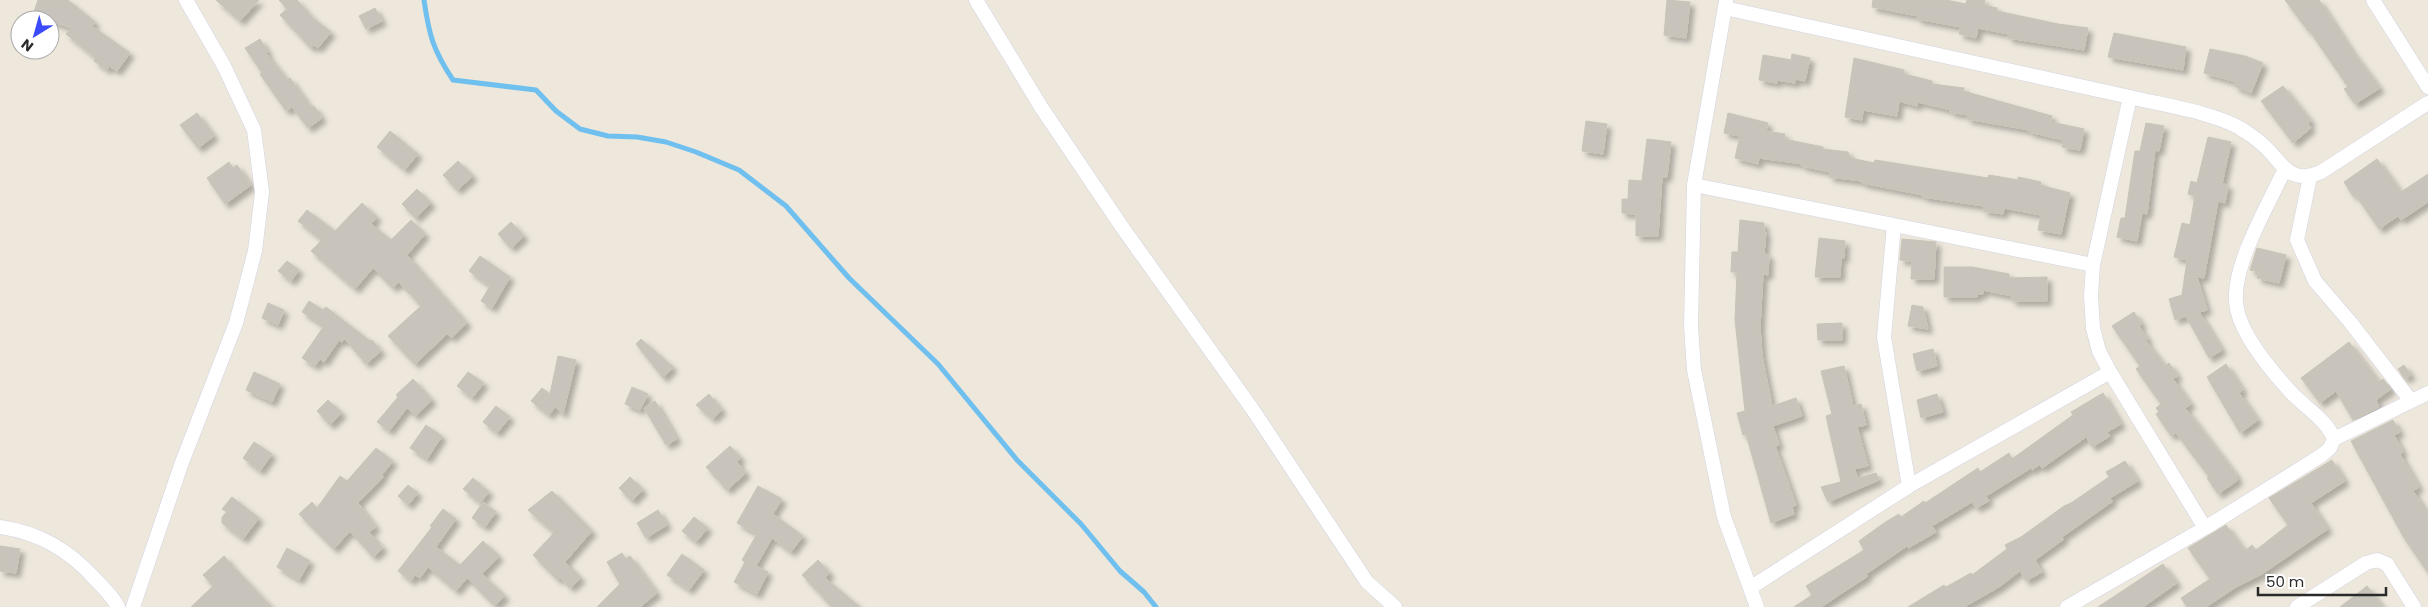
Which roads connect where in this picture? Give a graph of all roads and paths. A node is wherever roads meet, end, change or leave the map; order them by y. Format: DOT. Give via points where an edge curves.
graph roads {
  1 [pos="186,0"];
  2 [pos="976,0"];
  3 [pos="2373,0"];
  4 [pos="1726,4"];
  5 [pos="2428,87"];
  6 [pos="2130,97"];
  7 [pos="2428,103"];
  8 [pos="2285,169"];
  9 [pos="2310,177"];
  10 [pos="1694,185"];
  11 [pos="1894,225"];
  12 [pos="2094,265"];
  13 [pos="2110,372"];
  14 [pos="2428,393"];
  15 [pos="2411,401"];
  16 [pos="2334,439"];
  17 [pos="1909,486"];
  18 [pos="0,527"];
  19 [pos="2205,528"];
  20 [pos="1750,588"];
  21 [pos="118,607"];
  22 [pos="132,607"];
  23 [pos="1395,607"];
  24 [pos="1757,607"];
  25 [pos="2067,607"];
  26 [pos="2297,607"];
  27 [pos="2414,607"];
  1 -- 22 [label="street" via="224,66 254,130 262,192 254,251 236,323 181,465"];
  2 -- 23 [label="street" via="1041,107 1122,228 1253,410 1367,582"];
  3 -- 5 [label="street"];
  4 -- 6 [label="street"];
  4 -- 10 [label="street"];
  6 -- 8 [label="street" via="2215,118 2239,128 2262,144"];
  6 -- 12 [label="street"];
  7 -- 9 [label="street"];
  8 -- 9 [label="street" via="2297,177"];
  8 -- 16 [label="street" via="2247,252 2236,302 2241,320 2271,369 2290,392 2330,429"];
  9 -- 15 [label="street" via="2297,240 2315,281"];
  10 -- 11 [label="street"];
  10 -- 20 [label="street" via="1691,287 1694,370 1724,517"];
  11 -- 12 [label="street"];
  11 -- 17 [label="street" via="1884,337"];
  12 -- 13 [label="street" via="2090,296 2093,328 2099,351"];
  13 -- 17 [label="street"];
  13 -- 19 [label="street"];
  14 -- 15 [label="street"];
  15 -- 16 [label="street"];
  16 -- 19 [label="street" via="2322,455"];
  17 -- 20 [label="street"];
  18 -- 21 [label="street" via="39,536 63,549 82,564"];
  19 -- 25 [label="street"];
  20 -- 24 [label="street"];
  26 -- 27 [label="street" via="2366,562 2377,560 2387,564"];
}
